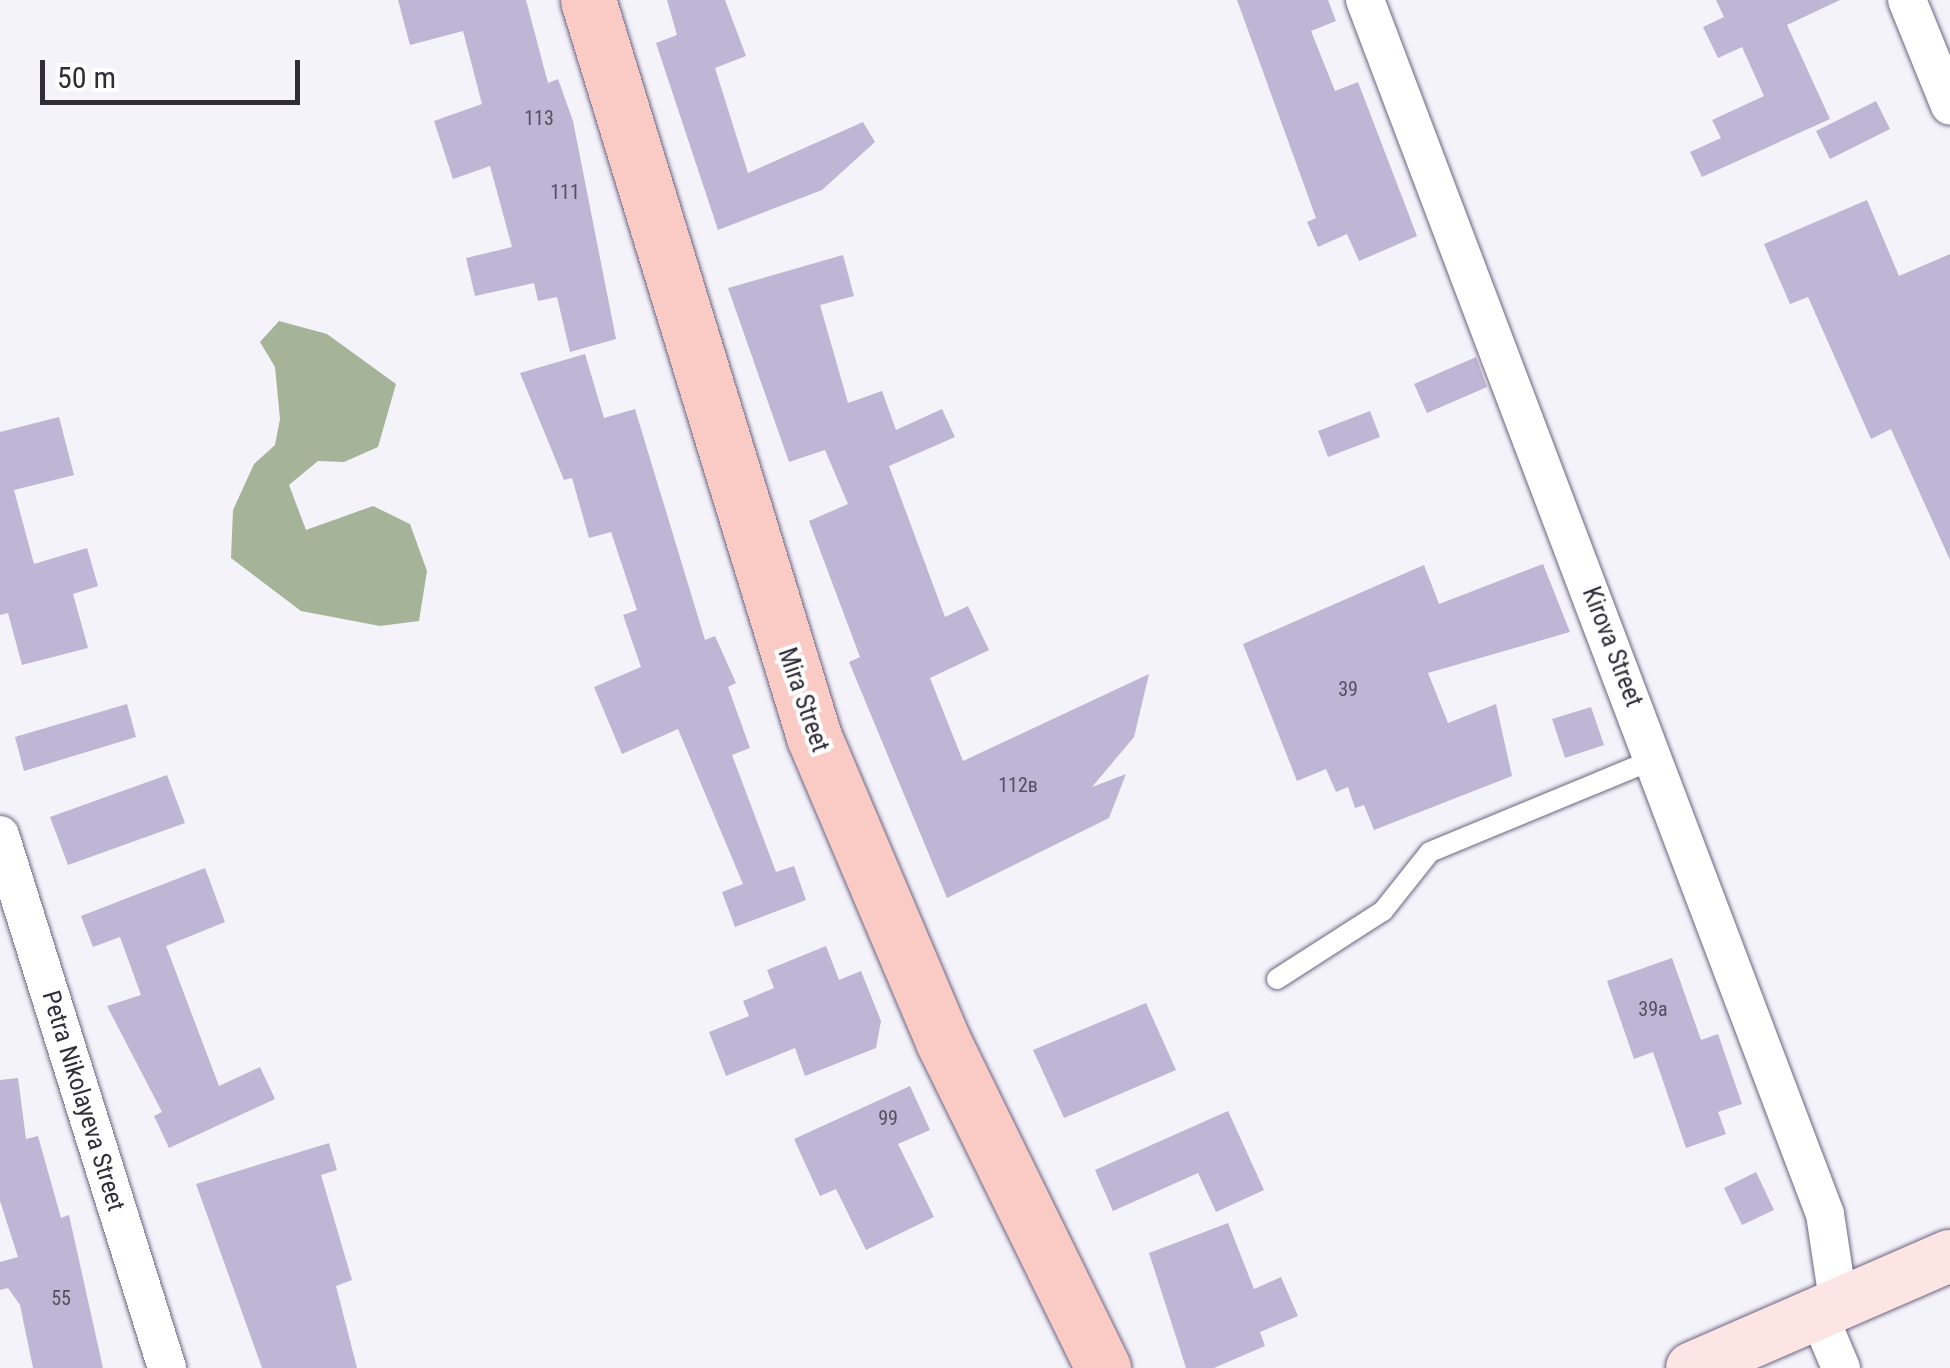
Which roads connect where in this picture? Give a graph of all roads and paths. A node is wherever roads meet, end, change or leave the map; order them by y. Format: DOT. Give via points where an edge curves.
graph roads {
  1 [pos="588,0"];
  2 [pos="1365,0"];
  3 [pos="1906,0"];
  4 [pos="1950,106"];
  5 [pos="1655,759"];
  6 [pos="0,835"];
  7 [pos="1277,980"];
  8 [pos="1950,1256"];
  9 [pos="1828,1305"];
  10 [pos="166,1368"];
  11 [pos="1103,1368"];
  12 [pos="1692,1368"];
  13 [pos="1842,1368"];
  1 -- 11 [label="main road, Mira Street" via="814,737 943,1041"];
  2 -- 5 [label="street, Kirova Street"];
  3 -- 4 [label="street"];
  5 -- 7 [label="lane" via="1430,852 1384,911"];
  5 -- 9 [label="street, Kirova Street" via="1824,1214"];
  6 -- 10 [label="street, Petra Nikolayeva Street"];
  8 -- 9 [label="street"];
  9 -- 12 [label="street"];
  9 -- 13 [label="street, Kirova Street"];
}
